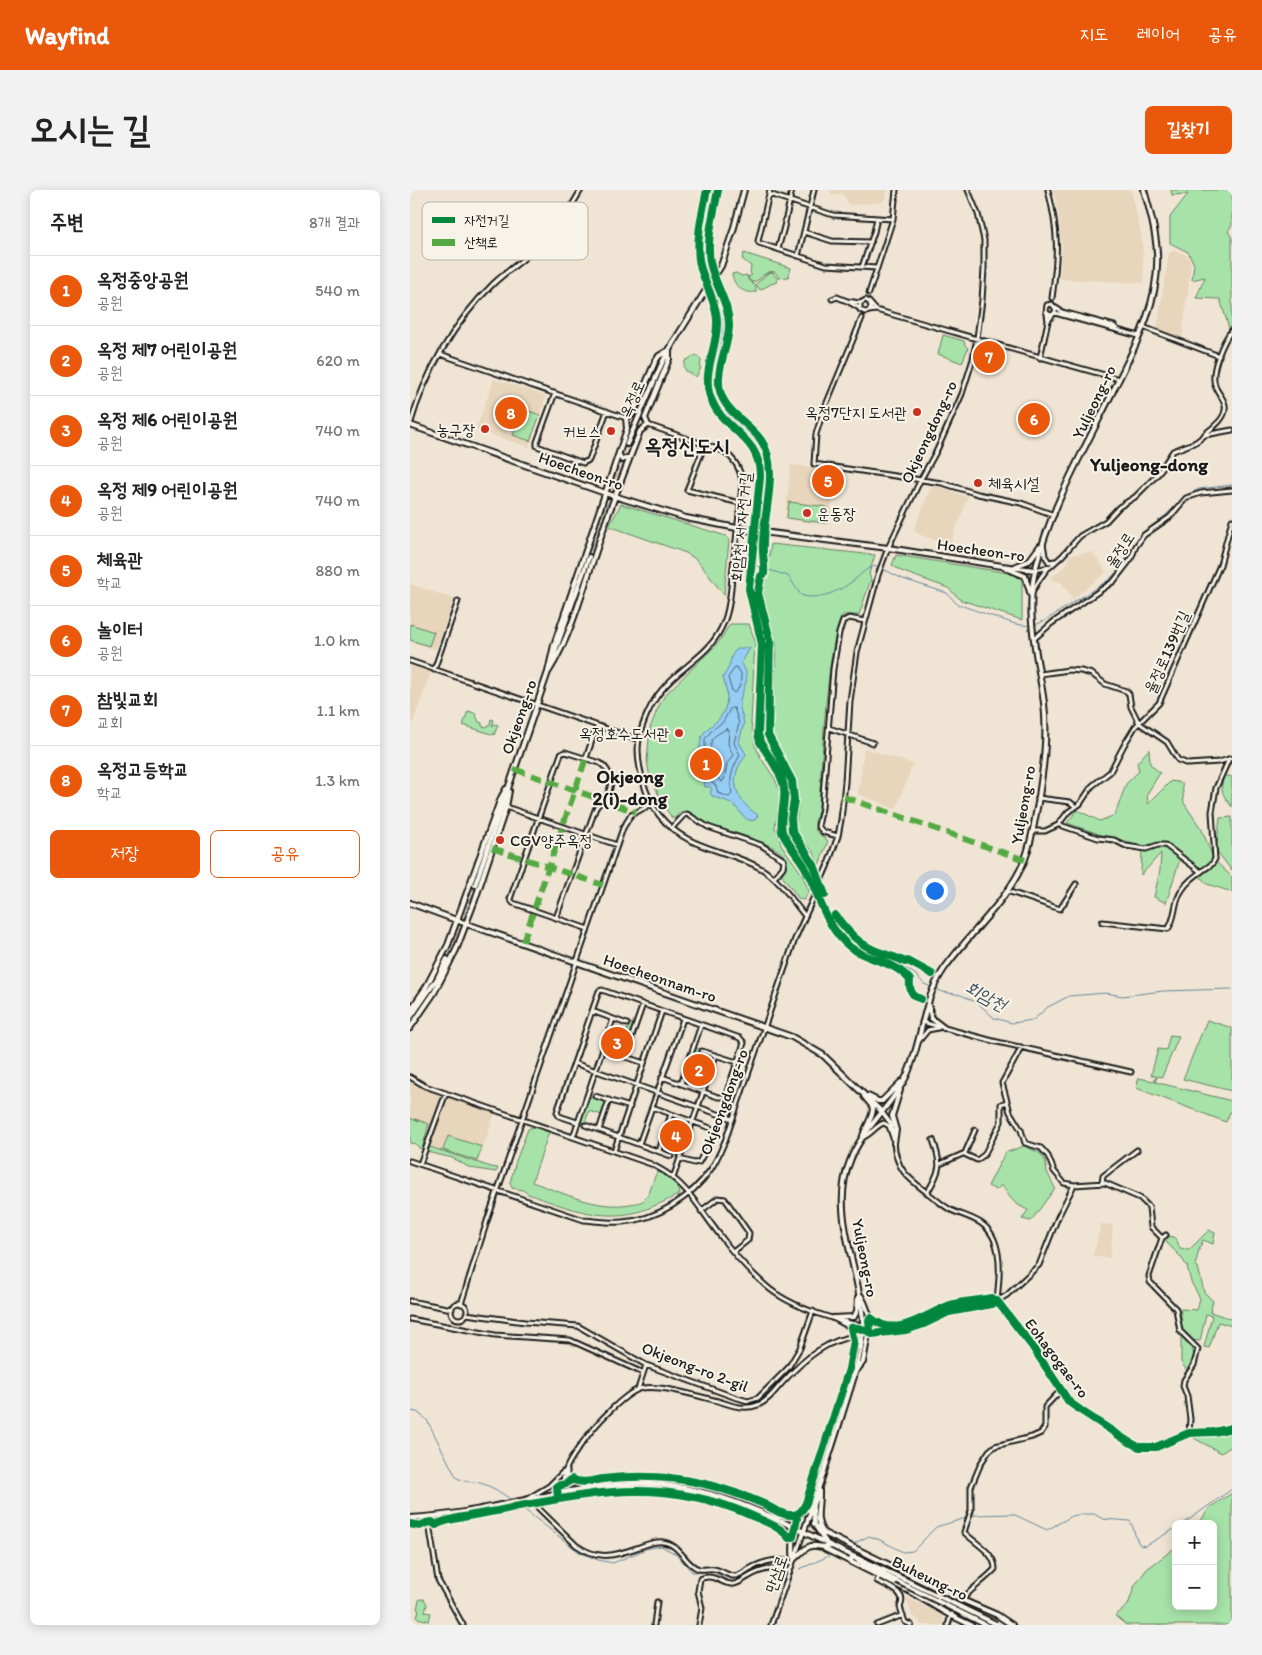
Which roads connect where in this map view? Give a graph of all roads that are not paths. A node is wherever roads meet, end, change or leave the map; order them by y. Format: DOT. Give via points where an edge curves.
graph roads {
  1 [pos="581,190"];
  2 [pos="744,190"];
  3 [pos="792,190"];
  4 [pos="814,190"];
  5 [pos="896,190"];
  6 [pos="968,190"];
  7 [pos="1048,190"];
  8 [pos="1144,190"];
  9 [pos="770,192"];
  10 [pos="789,201"];
  11 [pos="574,202"];
  12 [pos="810,208"];
  13 [pos="877,218"];
  14 [pos="893,219"];
  15 [pos="804,232"];
  16 [pos="871,242"];
  17 [pos="778,250"];
  18 [pos="798,256"];
  19 [pos="521,260"];
  20 [pos="862,268"];
  21 [pos="877,268"];
  22 [pos="869,293"];
  23 [pos="832,298"];
  24 [pos="1052,298"];
  25 [pos="847,301"];
  26 [pos="862,302"];
  27 [pos="870,303"];
  28 [pos="1048,304"];
  29 [pos="1055,307"];
  30 [pos="860,310"];
  31 [pos="876,310"];
  32 [pos="868,311"];
  33 [pos="1047,314"];
  34 [pos="1054,314"];
  35 [pos="862,318"];
  36 [pos="1048,321"];
  37 [pos="1143,327"];
  38 [pos="1118,329"];
  39 [pos="1232,330"];
  40 [pos="1139,336"];
  41 [pos="977,338"];
  42 [pos="669,350"];
  43 [pos="440,354"];
  44 [pos="1219,356"];
  45 [pos="1040,358"];
  46 [pos="1119,379"];
  47 [pos="555,393"];
  48 [pos="606,411"];
  49 [pos="633,414"];
  50 [pos="626,418"];
  51 [pos="645,418"];
  52 [pos="410,425"];
  53 [pos="648,425"];
  54 [pos="627,429"];
  55 [pos="1232,430"];
  56 [pos="640,431"];
  57 [pos="1205,434"];
  58 [pos="627,444"];
  59 [pos="705,444"];
  60 [pos="619,453"];
  61 [pos="630,456"];
  62 [pos="921,479"];
  63 [pos="1232,490"];
  64 [pos="606,493"];
  65 [pos="614,496"];
  66 [pos="740,503"];
  67 [pos="1054,514"];
  68 [pos="1232,520"];
  69 [pos="737,529"];
  70 [pos="1043,542"];
  71 [pos="588,543"];
  72 [pos="598,545"];
  73 [pos="888,548"];
  74 [pos="589,558"];
  75 [pos="1058,560"];
  76 [pos="1002,566"];
  77 [pos="1050,566"];
  78 [pos="1009,567"];
  79 [pos="1035,570"];
  80 [pos="1031,595"];
  81 [pos="458,601"];
  82 [pos="865,621"];
  83 [pos="1034,639"];
  84 [pos="410,661"];
  85 [pos="434,670"];
  86 [pos="548,672"];
  87 [pos="1040,674"];
  88 [pos="536,705"];
  89 [pos="1139,723"];
  90 [pos="597,726"];
  91 [pos="829,728"];
  92 [pos="848,733"];
  93 [pos="639,740"];
  94 [pos="873,743"];
  95 [pos="586,758"];
  96 [pos="1230,759"];
  97 [pos="510,783"];
  98 [pos="1038,798"];
  99 [pos="652,804"];
  100 [pos="506,807"];
  101 [pos="1076,808"];
  102 [pos="538,818"];
  103 [pos="1059,824"];
  104 [pos="672,828"];
  105 [pos="1034,831"];
  106 [pos="586,834"];
  107 [pos="838,836"];
  108 [pos="617,846"];
  109 [pos="1201,872"];
  110 [pos="774,878"];
  111 [pos="1076,884"];
  112 [pos="475,885"];
  113 [pos="468,890"];
  114 [pos="478,891"];
  115 [pos="1007,892"];
  116 [pos="410,903"];
  117 [pos="804,916"];
  118 [pos="556,918"];
  119 [pos="457,921"];
  120 [pos="1102,922"];
  121 [pos="467,924"];
  122 [pos="588,928"];
  123 [pos="445,950"];
  124 [pos="455,954"];
  125 [pos="447,959"];
  126 [pos="576,962"];
  127 [pos="928,1002"];
  128 [pos="643,1004"];
  129 [pos="410,1011"];
  130 [pos="592,1011"];
  131 [pos="662,1011"];
  132 [pos="410,1018"];
  133 [pos="682,1018"];
  134 [pos="613,1019"];
  135 [pos="922,1022"];
  136 [pos="627,1024"];
  137 [pos="701,1025"];
  138 [pos="765,1027"];
  139 [pos="410,1028"];
  140 [pos="944,1028"];
  141 [pos="918,1043"];
  142 [pos="1021,1047"];
  143 [pos="702,1050"];
  144 [pos="611,1052"];
  145 [pos="716,1055"];
  146 [pos="625,1056"];
  147 [pos="737,1062"];
  148 [pos="574,1063"];
  149 [pos="644,1063"];
  150 [pos="595,1070"];
  151 [pos="1131,1072"];
  152 [pos="410,1077"];
  153 [pos="662,1077"];
  154 [pos="905,1079"];
  155 [pos="681,1084"];
  156 [pos="637,1085"];
  157 [pos="900,1087"];
  158 [pos="657,1092"];
  159 [pos="704,1092"];
  160 [pos="862,1092"];
  161 [pos="446,1093"];
  162 [pos="595,1096"];
  163 [pos="609,1100"];
  164 [pos="1007,1102"];
  165 [pos="630,1107"];
  166 [pos="652,1107"];
  167 [pos="699,1107"];
  168 [pos="882,1112"];
  169 [pos="671,1114"];
  170 [pos="732,1118"];
  171 [pos="522,1121"];
  172 [pos="577,1122"];
  173 [pos="693,1122"];
  174 [pos="586,1125"];
  175 [pos="599,1130"];
  176 [pos="975,1130"];
  177 [pos="572,1137"];
  178 [pos="620,1137"];
  179 [pos="863,1137"];
  180 [pos="933,1140"];
  181 [pos="894,1143"];
  182 [pos="640,1144"];
  183 [pos="1137,1150"];
  184 [pos="614,1151"];
  185 [pos="659,1151"];
  186 [pos="964,1154"];
  187 [pos="671,1156"];
  188 [pos="680,1159"];
  189 [pos="410,1161"];
  190 [pos="420,1164"];
  191 [pos="940,1164"];
  192 [pos="673,1178"];
  193 [pos="1102,1183"];
  194 [pos="1074,1184"];
  195 [pos="498,1190"];
  196 [pos="927,1193"];
  197 [pos="689,1194"];
  198 [pos="701,1211"];
  199 [pos="1166,1234"];
  200 [pos="1162,1238"];
  201 [pos="733,1252"];
  202 [pos="858,1293"];
  203 [pos="410,1301"];
  204 [pos="997,1301"];
  205 [pos="461,1304"];
  206 [pos="452,1309"];
  207 [pos="813,1311"];
  208 [pos="466,1314"];
  209 [pos="832,1318"];
  210 [pos="410,1319"];
  211 [pos="863,1326"];
  212 [pos="895,1330"];
  213 [pos="860,1336"];
  214 [pos="796,1356"];
  215 [pos="804,1361"];
  216 [pos="646,1365"];
  217 [pos="644,1373"];
  218 [pos="855,1373"];
  219 [pos="637,1389"];
  220 [pos="1061,1390"];
  221 [pos="1232,1428"];
  222 [pos="1189,1433"];
  223 [pos="569,1463"];
  224 [pos="608,1486"];
  225 [pos="819,1487"];
  226 [pos="563,1492"];
  227 [pos="525,1500"];
  228 [pos="812,1506"];
  229 [pos="753,1509"];
  230 [pos="428,1517"];
  231 [pos="410,1518"];
  232 [pos="775,1518"];
  233 [pos="804,1532"];
  234 [pos="831,1545"];
  235 [pos="827,1549"];
  236 [pos="866,1554"];
  237 [pos="852,1556"];
  238 [pos="783,1560"];
  239 [pos="793,1561"];
  240 [pos="851,1562"];
  241 [pos="780,1568"];
  242 [pos="790,1571"];
  243 [pos="879,1576"];
  244 [pos="898,1579"];
  245 [pos="961,1599"];
  246 [pos="658,1602"];
  247 [pos="903,1615"];
  248 [pos="950,1615"];
  249 [pos="464,1625"];
  250 [pos="654,1625"];
  251 [pos="699,1625"];
  252 [pos="771,1625"];
  253 [pos="877,1625"];
  254 [pos="910,1625"];
  255 [pos="948,1625"];
  256 [pos="971,1625"];
  257 [pos="986,1625"];
  258 [pos="997,1625"];
  259 [pos="1012,1625"];
  1 -- 11 [label="street"];
  2 -- 42 [label="main road" via="721,266"];
  3 -- 10 [label="street"];
  4 -- 12 [label="street"];
  5 -- 14 [label="street"];
  6 -- 41 [label="street, Okjeongdong-ro" via="984,240"];
  7 -- 24 [label="street" via="1058,240"];
  8 -- 37 [label="main road, Yuljeong-ro" via="1157,253 1155,288"];
  9 -- 10 [label="street"];
  9 -- 17 [label="street" via="758,242"];
  10 -- 12 [label="street"];
  10 -- 17 [label="street"];
  12 -- 13 [label="street" via="833,215"];
  12 -- 15 [label="street"];
  13 -- 14 [label="street"];
  13 -- 16 [label="street"];
  14 -- 21 [label="street"];
  15 -- 16 [label="street" via="832,241"];
  15 -- 18 [label="street"];
  16 -- 20 [label="street"];
  17 -- 18 [label="street"];
  18 -- 20 [label="street" via="826,265"];
  19 -- 43 [label="street" via="474,304"];
  20 -- 21 [label="street"];
  21 -- 22 [label="street"];
  22 -- 26 [label="street"];
  22 -- 27 [label="street"];
  23 -- 25 [label="street"];
  24 -- 28 [label="street"];
  24 -- 29 [label="street"];
  25 -- 26 [label="street"];
  25 -- 30 [label="street"];
  26 -- 27 [label="street"];
  26 -- 30 [label="street"];
  27 -- 31 [label="street"];
  27 -- 32 [label="street"];
  28 -- 29 [label="street"];
  28 -- 33 [label="street"];
  29 -- 34 [label="street"];
  29 -- 38 [label="street"];
  30 -- 32 [label="street"];
  30 -- 35 [label="street"];
  31 -- 32 [label="street"];
  31 -- 41 [label="street"];
  32 -- 35 [label="street"];
  33 -- 34 [label="street"];
  33 -- 36 [label="street"];
  34 -- 36 [label="street"];
  34 -- 38 [label="street"];
  35 -- 62 [label="street" via="820,419 814,464"];
  36 -- 45 [label="street"];
  37 -- 40 [label="main road, Yuljeong-ro"];
  37 -- 44 [label="street"];
  38 -- 40 [label="street"];
  39 -- 44 [label="street"];
  40 -- 46 [label="main road, Yuljeong-ro"];
  41 -- 45 [label="street"];
  41 -- 62 [label="street, Okjeongdong-ro" via="962,394"];
  42 -- 49 [label="main road" via="655,362"];
  42 -- 51 [label="main road" via="669,358"];
  42 -- 58 [label="main road"];
  43 -- 47 [label="street"];
  43 -- 52 [label="street" via="425,382"];
  44 -- 57 [label="street" via="1214,380 1225,411"];
  45 -- 46 [label="street"];
  46 -- 67 [label="main road, Yuljeong-ro"];
  47 -- 48 [label="street"];
  47 -- 48 [label="street" via="536,444 549,451 588,462"];
  48 -- 50 [label="street"];
  49 -- 50 [label="main road"];
  49 -- 54 [label="main road"];
  50 -- 54 [label="main road"];
  51 -- 53 [label="main road"];
  51 -- 56 [label="main road"];
  52 -- 64 [label="main road, Hoecheon-ro"];
  53 -- 56 [label="main road"];
  53 -- 59 [label="street"];
  54 -- 60 [label="main road"];
  55 -- 75 [label="street" via="1205,435 1173,451 1158,474 1135,497 1118,507 1106,521 1080,536"];
  56 -- 61 [label="main road"];
  59 -- 66 [label="street" via="724,451 738,465 742,480"];
  59 -- 66 [label="street" via="688,490"];
  60 -- 61 [label="main road" via="622,460"];
  60 -- 64 [label="main road"];
  61 -- 65 [label="main road"];
  62 -- 67 [label="street"];
  62 -- 73 [label="street, Okjeongdong-ro"];
  63 -- 83 [label="street, 율정로" via="1186,498 1170,517 1144,535 1114,581"];
  64 -- 65 [label="main road, Hoecheon-ro"];
  64 -- 71 [label="main road"];
  65 -- 69 [label="main road, Hoecheon-ro" via="686,518"];
  65 -- 72 [label="main road"];
  66 -- 69 [label="street"];
  67 -- 70 [label="main road, Yuljeong-ro"];
  68 -- 89 [label="street, 율정로139번길" via="1220,565 1162,697"];
  69 -- 73 [label="main road, Hoecheon-ro"];
  69 -- 93 [label="street" via="724,623 711,645 661,690"];
  70 -- 75 [label="street" via="1047,560"];
  70 -- 78 [label="main road" via="1029,561"];
  70 -- 79 [label="main road, Yuljeong-ro"];
  71 -- 72 [label="main road" via="594,541"];
  71 -- 86 [label="main road"];
  72 -- 86 [label="main road" via="579,602"];
  73 -- 76 [label="main road, Hoecheon-ro"];
  73 -- 82 [label="street, Okjeongdong-ro"];
  74 -- 86 [label="main road, Okjeong-ro"];
  75 -- 77 [label="street"];
  76 -- 78 [label="main road, Hoecheon-ro"];
  76 -- 80 [label="main road" via="1024,575"];
  77 -- 79 [label="street"];
  77 -- 80 [label="street"];
  78 -- 79 [label="main road, Hoecheon-ro"];
  79 -- 80 [label="main road, Yuljeong-ro"];
  80 -- 83 [label="main road, Yuljeong-ro"];
  81 -- 85 [label="street"];
  82 -- 91 [label="street" via="847,618 842,623 833,669"];
  82 -- 92 [label="street" via="850,701"];
  83 -- 87 [label="main road, Yuljeong-ro"];
  84 -- 85 [label="street"];
  85 -- 88 [label="street"];
  86 -- 88 [label="main road, Okjeong-ro"];
  87 -- 89 [label="street" via="1069,670 1092,674 1105,684 1129,694"];
  87 -- 98 [label="main road, Yuljeong-ro" via="1046,733"];
  88 -- 90 [label="street"];
  88 -- 97 [label="main road, Okjeong-ro"];
  89 -- 96 [label="street" via="1167,742 1178,760 1188,764"];
  89 -- 101 [label="street, 율정로139번길" via="1110,772 1092,786"];
  90 -- 93 [label="street"];
  90 -- 95 [label="street"];
  91 -- 92 [label="street"];
  91 -- 107 [label="street" via="818,826 823,832"];
  92 -- 94 [label="street"];
  92 -- 107 [label="street"];
  93 -- 99 [label="street" via="641,774"];
  95 -- 102 [label="street" via="567,752 561,754"];
  95 -- 106 [label="street" via="604,766 610,774 611,785 596,808"];
  96 -- 109 [label="street" via="1216,788 1212,812 1215,859"];
  97 -- 100 [label="main road"];
  97 -- 112 [label="main road, Okjeong-ro"];
  97 -- 113 [label="main road" via="501,798"];
  98 -- 101 [label="street" via="1070,802"];
  98 -- 105 [label="main road, Yuljeong-ro"];
  99 -- 104 [label="street"];
  99 -- 108 [label="street" via="627,820"];
  100 -- 102 [label="street"];
  100 -- 114 [label="main road"];
  101 -- 103 [label="street, 율정로139번길" via="1068,812"];
  102 -- 106 [label="street"];
  102 -- 118 [label="street" via="510,899 513,903"];
  103 -- 105 [label="street, 율정로139번길" via="1045,831"];
  103 -- 109 [label="street" via="1126,846 1146,849 1165,845"];
  104 -- 110 [label="street" via="700,845 754,865"];
  104 -- 110 [label="street" via="687,814 708,827 761,845 784,860 783,867"];
  105 -- 115 [label="main road, Yuljeong-ro" via="1021,870"];
  106 -- 108 [label="street"];
  106 -- 118 [label="street"];
  107 -- 117 [label="street, Okjeongdong-ro"];
  108 -- 122 [label="street"];
  109 -- 120 [label="street" via="1184,887 1168,929"];
  110 -- 117 [label="street"];
  111 -- 115 [label="street" via="1060,909"];
  113 -- 114 [label="main road" via="472,895"];
  113 -- 119 [label="main road"];
  114 -- 121 [label="main road"];
  115 -- 127 [label="main road, Yuljeong-ro" via="956,953 936,982"];
  116 -- 119 [label="main road, Hoecheonnam-ro"];
  117 -- 138 [label="street, Okjeongdong-ro"];
  118 -- 122 [label="street"];
  119 -- 121 [label="main road, Hoecheonnam-ro"];
  119 -- 123 [label="main road"];
  121 -- 124 [label="main road"];
  121 -- 126 [label="main road, Hoecheonnam-ro"];
  122 -- 126 [label="street"];
  123 -- 124 [label="main road" via="453,949"];
  123 -- 129 [label="main road"];
  124 -- 139 [label="main road"];
  125 -- 132 [label="main road"];
  126 -- 138 [label="main road, Hoecheonnam-ro"];
  126 -- 171 [label="street"];
  127 -- 135 [label="main road"];
  127 -- 140 [label="main road" via="931,1018"];
  128 -- 130 [label="street" via="602,990"];
  128 -- 131 [label="street"];
  128 -- 146 [label="street"];
  130 -- 134 [label="street"];
  130 -- 148 [label="street"];
  131 -- 133 [label="street"];
  131 -- 149 [label="street"];
  133 -- 137 [label="street"];
  133 -- 153 [label="street"];
  134 -- 136 [label="street"];
  134 -- 150 [label="street"];
  135 -- 140 [label="street"];
  135 -- 141 [label="main road"];
  137 -- 147 [label="street" via="743,1040"];
  137 -- 155 [label="street"];
  138 -- 160 [label="main road, Hoecheonnam-ro" via="792,1037 823,1055"];
  138 -- 170 [label="street, Okjeongdong-ro"];
  140 -- 141 [label="street" via="931,1029"];
  140 -- 142 [label="street"];
  141 -- 154 [label="main road"];
  142 -- 151 [label="street"];
  142 -- 164 [label="street" via="1002,1082"];
  143 -- 145 [label="street"];
  144 -- 146 [label="street"];
  145 -- 147 [label="street"];
  145 -- 159 [label="street"];
  146 -- 149 [label="street"];
  147 -- 159 [label="street" via="725,1096 722,1098"];
  148 -- 150 [label="street"];
  148 -- 172 [label="street" via="557,1112 559,1116"];
  149 -- 156 [label="street"];
  150 -- 156 [label="street"];
  150 -- 172 [label="street"];
  152 -- 161 [label="street"];
  153 -- 155 [label="street"];
  153 -- 158 [label="street"];
  154 -- 157 [label="main road"];
  154 -- 160 [label="main road" via="882,1101"];
  155 -- 159 [label="street"];
  156 -- 158 [label="street"];
  156 -- 165 [label="street"];
  157 -- 168 [label="main road, Yuljeong-ro"];
  157 -- 181 [label="main road" via="892,1116 896,1130"];
  158 -- 166 [label="street"];
  158 -- 167 [label="street"];
  159 -- 167 [label="street"];
  160 -- 168 [label="main road, Hoecheonnam-ro"];
  160 -- 179 [label="main road" via="873,1110"];
  161 -- 171 [label="street"];
  161 -- 190 [label="street"];
  162 -- 163 [label="street"];
  163 -- 165 [label="street"];
  163 -- 175 [label="street"];
  164 -- 186 [label="street" via="1002,1103 1001,1121 984,1155 977,1160"];
  164 -- 194 [label="street" via="1022,1132 1024,1144 1041,1148 1064,1183"];
  165 -- 178 [label="street"];
  166 -- 169 [label="street"];
  166 -- 182 [label="street"];
  167 -- 170 [label="street"];
  167 -- 173 [label="street"];
  168 -- 179 [label="main road, Yuljeong-ro"];
  168 -- 181 [label="street" via="894,1131"];
  169 -- 173 [label="street"];
  169 -- 185 [label="street"];
  170 -- 197 [label="street, Okjeongdong-ro" via="712,1168"];
  171 -- 177 [label="street"];
  171 -- 195 [label="street"];
  172 -- 177 [label="street"];
  173 -- 188 [label="street"];
  173 -- 188 [label="street" via="712,1128 713,1137 699,1162"];
  174 -- 175 [label="street"];
  175 -- 178 [label="street"];
  176 -- 186 [label="street"];
  177 -- 184 [label="street"];
  178 -- 182 [label="street"];
  178 -- 184 [label="street"];
  179 -- 181 [label="street" via="884,1123 889,1126"];
  179 -- 202 [label="main road, Yuljeong-ro" via="850,1161 844,1186 843,1218"];
  180 -- 191 [label="street"];
  181 -- 196 [label="street" via="902,1171"];
  182 -- 185 [label="street"];
  183 -- 193 [label="street" via="1103,1176"];
  184 -- 192 [label="street" via="651,1164"];
  185 -- 187 [label="street"];
  186 -- 191 [label="street"];
  188 -- 192 [label="street"];
  189 -- 190 [label="street, Okjeongdong-ro"];
  190 -- 195 [label="street, Okjeongdong-ro"];
  191 -- 196 [label="street"];
  192 -- 197 [label="street"];
  193 -- 194 [label="street"];
  193 -- 200 [label="street" via="1140,1198 1148,1207 1150,1225"];
  194 -- 204 [label="street" via="1039,1265"];
  195 -- 197 [label="street, Okjeongdong-ro" via="584,1220 606,1222 641,1220"];
  195 -- 205 [label="street"];
  196 -- 204 [label="street" via="948,1208 977,1219 990,1233 999,1259"];
  197 -- 198 [label="street"];
  198 -- 201 [label="street"];
  198 -- 201 [label="street" via="718,1198 726,1199 749,1233 748,1240"];
  199 -- 200 [label="street"];
  200 -- 222 [label="street" via="1149,1276 1150,1282 1176,1309 1180,1331 1198,1349 1183,1386 1190,1419"];
  201 -- 207 [label="street" via="765,1286 789,1302"];
  202 -- 209 [label="main road" via="854,1317"];
  202 -- 211 [label="main road, Yuljeong-ro"];
  202 -- 212 [label="main road" via="873,1322"];
  203 -- 206 [label="street"];
  204 -- 212 [label="street" via="958,1306 910,1327"];
  204 -- 220 [label="street, Eohagogae-ro" via="1044,1362"];
  205 -- 206 [label="street" via="454,1305"];
  205 -- 208 [label="street"];
  206 -- 208 [label="street" via="458,1318"];
  207 -- 209 [label="street"];
  207 -- 214 [label="street, Okjeong-ro 2-gil"];
  208 -- 216 [label="street, Okjeong-ro 2-gil" via="578,1326"];
  209 -- 211 [label="street"];
  209 -- 213 [label="main road" via="850,1326"];
  210 -- 217 [label="street" via="495,1335 570,1340"];
  211 -- 212 [label="street"];
  211 -- 213 [label="main road, Yuljeong-ro"];
  212 -- 218 [label="main road" via="875,1330 868,1334 863,1362"];
  213 -- 215 [label="street" via="839,1340"];
  213 -- 218 [label="main road"];
  214 -- 215 [label="street"];
  214 -- 216 [label="street, Okjeong-ro 2-gil" via="765,1393 748,1401"];
  215 -- 219 [label="street" via="765,1401 752,1407 736,1407 659,1388"];
  216 -- 217 [label="street"];
  217 -- 219 [label="street"];
  218 -- 225 [label="main road"];
  219 -- 223 [label="street" via="602,1419"];
  220 -- 222 [label="street, Eohagogae-ro" via="1082,1412 1140,1446 1156,1447"];
  220 -- 245 [label="street" via="1045,1407 1045,1427 1041,1433 995,1446 981,1463 971,1487 970,1513 964,1532 982,1547 996,1569"];
  221 -- 222 [label="street, Eohagogae-ro"];
  223 -- 224 [label="street" via="566,1474 571,1484"];
  223 -- 226 [label="street" via="563,1478"];
  223 -- 227 [label="street" via="556,1481"];
  224 -- 226 [label="main road, Buheung-ro"];
  224 -- 229 [label="main road, Buheung-ro" via="645,1484 687,1488"];
  225 -- 228 [label="main road"];
  225 -- 236 [label="main road" via="817,1514 820,1528"];
  226 -- 227 [label="main road, Buheung-ro"];
  227 -- 230 [label="main road, Buheung-ro"];
  227 -- 238 [label="street" via="576,1544 601,1556 612,1556 662,1541 676,1548 700,1569 714,1568 736,1576 774,1559"];
  228 -- 232 [label="main road" via="796,1516"];
  228 -- 233 [label="main road"];
  228 -- 234 [label="main road" via="814,1524"];
  229 -- 232 [label="main road, Buheung-ro"];
  229 -- 239 [label="main road" via="790,1534"];
  230 -- 231 [label="main road"];
  230 -- 249 [label="street" via="438,1580"];
  232 -- 233 [label="main road, Buheung-ro"];
  233 -- 234 [label="main road, Buheung-ro"];
  233 -- 239 [label="street, 만삼로"];
  234 -- 235 [label="main road"];
  234 -- 237 [label="main road, Buheung-ro"];
  235 -- 239 [label="main road" via="810,1547"];
  235 -- 240 [label="main road"];
  236 -- 237 [label="main road"];
  236 -- 245 [label="main road"];
  237 -- 240 [label="main road"];
  237 -- 244 [label="main road, Buheung-ro"];
  238 -- 239 [label="street"];
  238 -- 241 [label="street"];
  239 -- 242 [label="street, 만삼로"];
  240 -- 243 [label="main road"];
  241 -- 242 [label="street"];
  241 -- 251 [label="street" via="763,1570 738,1584 706,1577 700,1580 698,1591 702,1608"];
  242 -- 252 [label="street, 만삼로"];
  243 -- 247 [label="street" via="877,1581 896,1590 902,1597"];
  243 -- 248 [label="main road"];
  244 -- 257 [label="main road, Buheung-ro, bridge"];
  244 -- 258 [label="main road, Buheung-ro, bridge"];
  245 -- 248 [label="street"];
  245 -- 259 [label="main road"];
  246 -- 250 [label="street"];
  247 -- 253 [label="street"];
  247 -- 254 [label="street"];
  248 -- 255 [label="street"];
  248 -- 256 [label="main road"];
}
